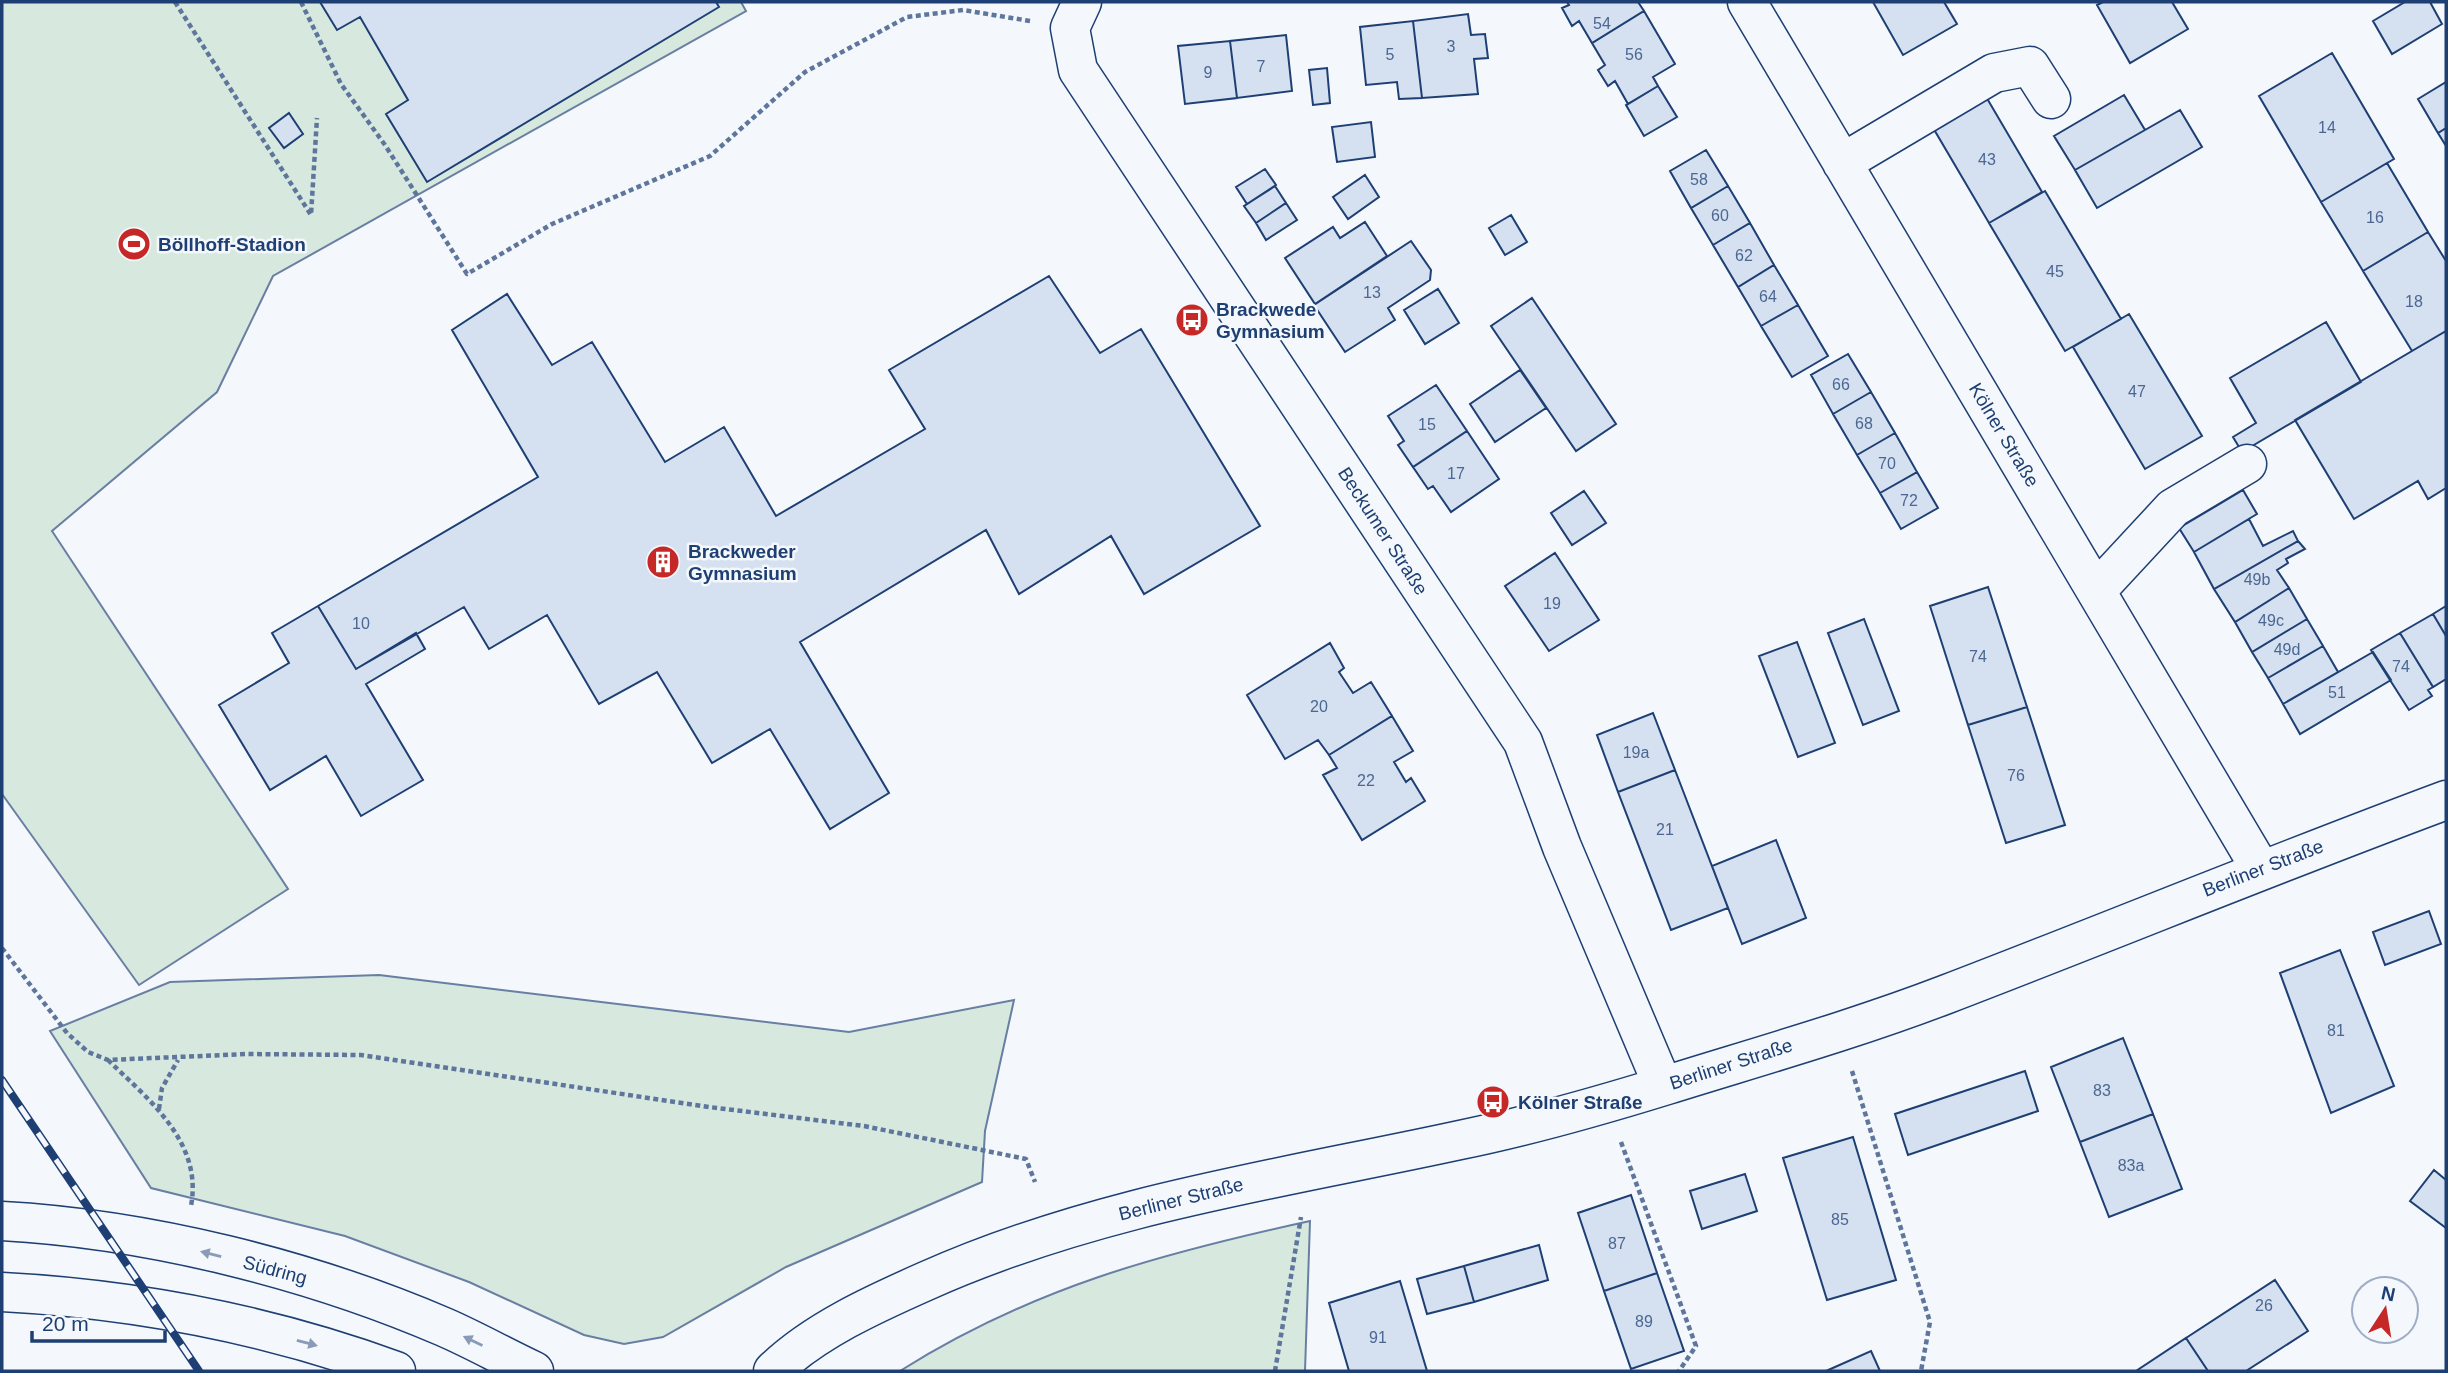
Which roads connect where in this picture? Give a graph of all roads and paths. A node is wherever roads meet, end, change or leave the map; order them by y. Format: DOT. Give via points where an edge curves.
graph roads {
  1 [pos="175,2"];
  2 [pos="301,2"];
  3 [pos="1747,2"];
  4 [pos="1076,15"];
  5 [pos="2051,99"];
  6 [pos="317,118"];
  7 [pos="1842,163"];
  8 [pos="2247,464"];
  9 [pos="2096,591"];
  10 [pos="2446,800"];
  11 [pos="2260,869"];
  12 [pos="2,948"];
  13 [pos="179,1059"];
  14 [pos="108,1060"];
  15 [pos="1852,1071"];
  16 [pos="1663,1086"];
  17 [pos="159,1110"];
  18 [pos="1619,1138"];
  19 [pos="1035,1182"];
  20 [pos="191,1208"];
  21 [pos="1301,1213"];
  22 [pos="2,1221"];
  23 [pos="2,1292"];
  24 [pos="396,1371"];
  25 [pos="534,1371"];
  26 [pos="773,1371"];
  27 [pos="1275,1371"];
  28 [pos="1679,1371"];
  29 [pos="1921,1371"];
  1 -- 6 [label="path" via="311,215"];
  2 -- 4 [label="path" via="341,84 467,274 552,225 710,156 805,72 907,17 963,10"];
  3 -- 7 [label="street, Kölner Straße"];
  4 -- 16 [label="street, Beckumer Straße" via="1079,70 1523,742"];
  5 -- 7 [label="street" via="2030,66 1994,73"];
  7 -- 9 [label="street, Kölner Straße"];
  8 -- 9 [label="street" via="2173,508"];
  9 -- 11 [label="street, Kölner Straße"];
  10 -- 11 [label="street, Berliner Straße"];
  11 -- 16 [label="street, Berliner Straße" via="1943,995"];
  12 -- 14 [label="path" via="68,1033 88,1052"];
  13 -- 14 [label="path"];
  13 -- 17 [label="path" via="162,1088"];
  13 -- 19 [label="path" via="360,1055 864,1126 1026,1160"];
  14 -- 17 [label="path"];
  15 -- 29 [label="path" via="1930,1322"];
  16 -- 26 [label="street, Berliner Straße" via="1464,1140 1205,1192 1076,1225 962,1265 883,1300"];
  17 -- 20 [label="path" via="187,1149 194,1194"];
  18 -- 28 [label="path" via="1696,1346"];
  21 -- 27 [label="path"];
  25 -- 22 [label="street, Südring, one-way" via="444,1327 283,1271 170,1244 51,1224"];
  23 -- 24 [label="street, one-way" via="136,1306 241,1325"];
}
